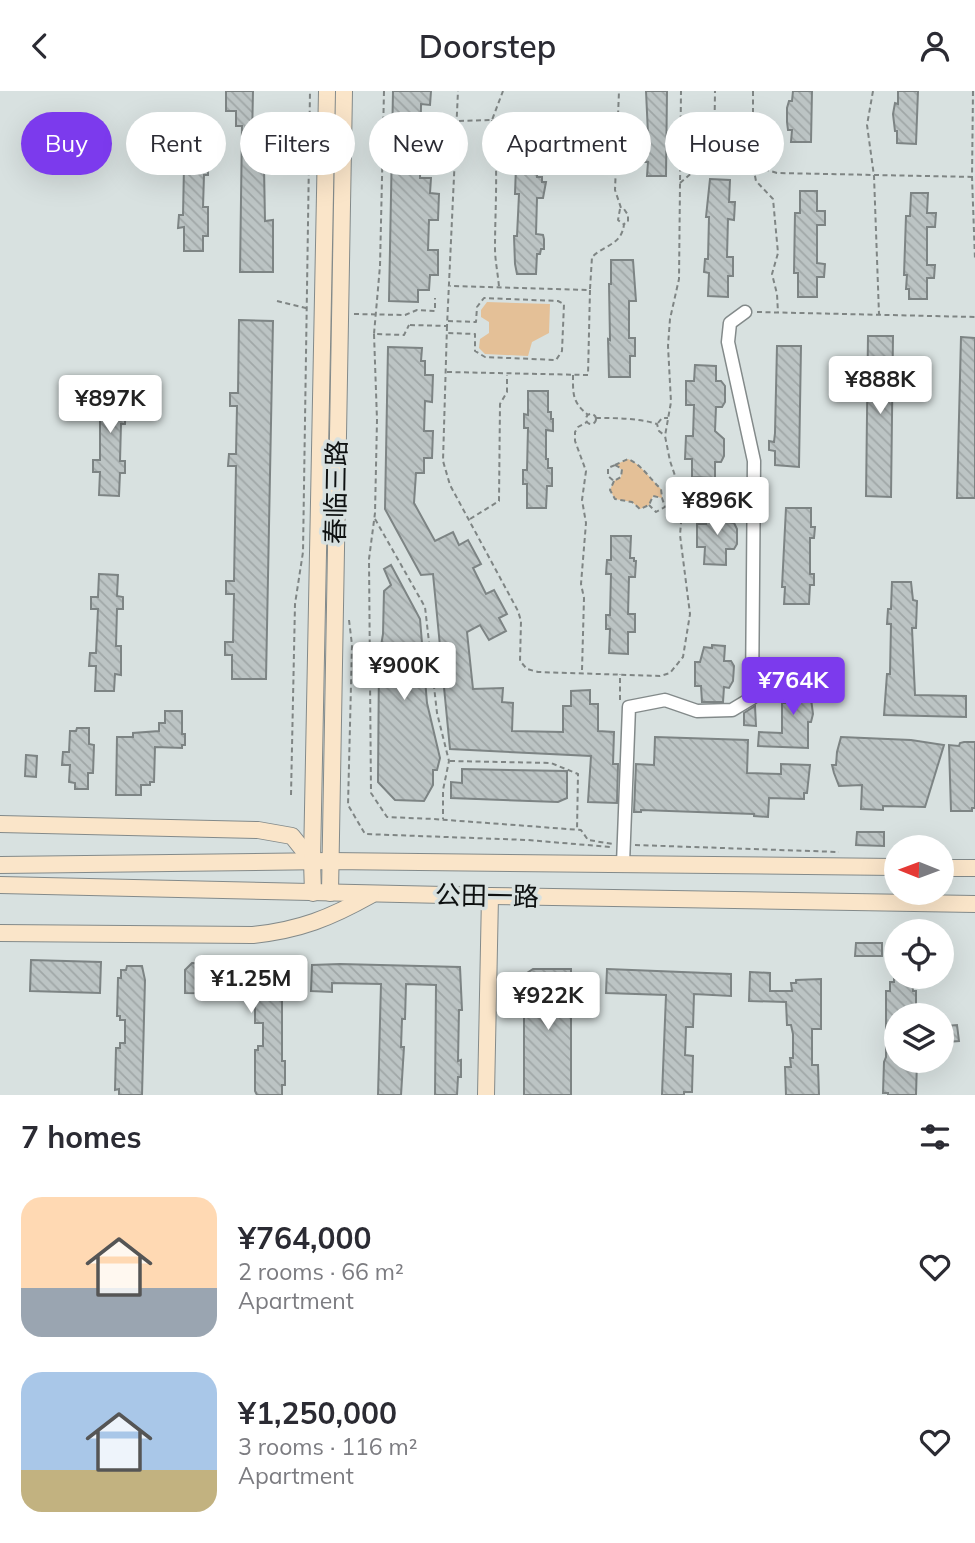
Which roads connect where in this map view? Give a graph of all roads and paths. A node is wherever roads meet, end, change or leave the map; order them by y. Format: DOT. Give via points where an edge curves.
graph roads {
  1 [pos="310,91"];
  2 [pos="327,91"];
  3 [pos="344,91"];
  4 [pos="384,91"];
  5 [pos="458,91"];
  6 [pos="503,91"];
  7 [pos="619,91"];
  8 [pos="681,91"];
  9 [pos="715,91"];
  10 [pos="753,91"];
  11 [pos="873,91"];
  12 [pos="973,91"];
  13 [pos="458,112"];
  14 [pos="495,112"];
  15 [pos="681,112"];
  16 [pos="715,112"];
  17 [pos="753,112"];
  18 [pos="784,173"];
  19 [pos="455,175"];
  20 [pos="496,175"];
  21 [pos="680,175"];
  22 [pos="690,175"];
  23 [pos="755,175"];
  24 [pos="874,176"];
  25 [pos="973,177"];
  26 [pos="680,184"];
  27 [pos="621,208"];
  28 [pos="624,225"];
  29 [pos="975,258"];
  30 [pos="450,286"];
  31 [pos="499,288"];
  32 [pos="590,290"];
  33 [pos="435,298"];
  34 [pos="745,312"];
  35 [pos="778,313"];
  36 [pos="405,315"];
  37 [pos="879,315"];
  38 [pos="975,317"];
  39 [pos="448,321"];
  40 [pos="447,326"];
  41 [pos="447,333"];
  42 [pos="374,334"];
  43 [pos="446,372"];
  44 [pos="507,373"];
  45 [pos="573,374"];
  46 [pos="587,415"];
  47 [pos="596,418"];
  48 [pos="668,418"];
  49 [pos="587,422"];
  50 [pos="657,424"];
  51 [pos="665,436"];
  52 [pos="615,465"];
  53 [pos="614,481"];
  54 [pos="662,498"];
  55 [pos="649,505"];
  56 [pos="374,518"];
  57 [pos="469,520"];
  58 [pos="349,620"];
  59 [pos="582,672"];
  60 [pos="620,673"];
  61 [pos="620,707"];
  62 [pos="449,761"];
  63 [pos="291,795"];
  64 [pos="443,819"];
  65 [pos="0,824"];
  66 [pos="577,830"];
  67 [pos="624,851"];
  68 [pos="840,852"];
  69 [pos="312,861"];
  70 [pos="330,861"];
  71 [pos="0,865"];
  72 [pos="884,866"];
  73 [pos="954,868"];
  74 [pos="975,868"];
  75 [pos="0,885"];
  76 [pos="321,893"];
  77 [pos="373,894"];
  78 [pos="489,897"];
  79 [pos="975,904"];
  80 [pos="0,933"];
  81 [pos="486,1095"];
  1 -- 63 [label="path" via="303,552 295,604"];
  2 -- 69 [label="street, 春临三路"];
  3 -- 70 [label="street, 春临三路"];
  4 -- 42 [label="path"];
  5 -- 13 [label="path"];
  6 -- 14 [label="path"];
  7 -- 27 [label="path" via="615,190"];
  8 -- 15 [label="path"];
  9 -- 16 [label="path"];
  10 -- 17 [label="path"];
  11 -- 24 [label="path" via="867,125"];
  12 -- 25 [label="path"];
  18 -- 24 [label="path"];
  19 -- 30 [label="path"];
  20 -- 31 [label="path"];
  21 -- 26 [label="path"];
  22 -- 26 [label="path"];
  23 -- 35 [label="path" via="773,199 778,253 772,274"];
  24 -- 25 [label="path"];
  24 -- 37 [label="path"];
  25 -- 29 [label="path"];
  26 -- 48 [label="path" via="679,279 670,319"];
  27 -- 28 [label="path" via="618,220"];
  27 -- 28 [label="path" via="628,215"];
  28 -- 32 [label="path" via="615,244 592,257"];
  30 -- 31 [label="path"];
  30 -- 39 [label="path"];
  31 -- 32 [label="path"];
  32 -- 45 [label="path" via="588,375"];
  33 -- 36 [label="path" via="435,311"];
  34 -- 35 [label="path"];
  34 -- 67 [label="street" via="730,323 728,342 754,461 752,698 732,710 697,711 665,700 629,707"];
  35 -- 37 [label="path"];
  37 -- 38 [label="path"];
  39 -- 40 [label="path"];
  39 -- 41 [label="path" via="476,322 477,307 484,298 564,304 562,351 556,359 485,358 475,351 475,334"];
  40 -- 41 [label="path"];
  40 -- 42 [label="path" via="409,325 404,335"];
  41 -- 43 [label="path"];
  42 -- 56 [label="path"];
  43 -- 44 [label="path"];
  43 -- 57 [label="path" via="443,461"];
  44 -- 45 [label="path"];
  44 -- 57 [label="path" via="507,392 500,404 499,501"];
  45 -- 46 [label="path" via="577,406"];
  46 -- 47 [label="path"];
  46 -- 49 [label="path"];
  47 -- 49 [label="path" via="593,424"];
  47 -- 50 [label="path"];
  48 -- 50 [label="path"];
  48 -- 51 [label="path"];
  49 -- 59 [label="path" via="575,432 586,471"];
  50 -- 51 [label="path"];
  51 -- 60 [label="path" via="683,499 680,535 690,614 683,657 670,673"];
  52 -- 53 [label="path" via="608,468"];
  52 -- 53 [label="path" via="622,469 621,477"];
  52 -- 54 [label="path" via="628,459 638,463 661,489"];
  53 -- 55 [label="path" via="610,490 615,499 632,502 640,509"];
  54 -- 55 [label="path" via="653,496"];
  54 -- 55 [label="path" via="665,507 656,512"];
  56 -- 62 [label="path" via="425,607"];
  56 -- 64 [label="path" via="369,559 371,793 387,817"];
  57 -- 59 [label="path" via="518,611 520,661 538,672"];
  58 -- 67 [label="path" via="348,805 365,834 528,840"];
  59 -- 60 [label="path"];
  60 -- 61 [label="path"];
  62 -- 64 [label="path"];
  62 -- 66 [label="path" via="551,763 578,774"];
  64 -- 66 [label="path"];
  65 -- 69 [label="street" via="258,830 292,836"];
  66 -- 67 [label="path" via="588,840"];
  67 -- 68 [label="path"];
  67 -- 70 [label="street, 公田一路"];
  67 -- 72 [label="street, 公田一路"];
  69 -- 70 [label="street, 公田一路"];
  69 -- 71 [label="street, 公田一路"];
  69 -- 76 [label="street, 春临三路"];
  70 -- 76 [label="street, 春临三路"];
  73 -- 74 [label="street"];
  75 -- 76 [label="street, 公田一路"];
  76 -- 77 [label="street, 公田一路"];
  77 -- 78 [label="street, 公田一路"];
  77 -- 80 [label="street" via="333,916 283,932"];
  78 -- 79 [label="street, 公田一路"];
  78 -- 81 [label="street"];
}
